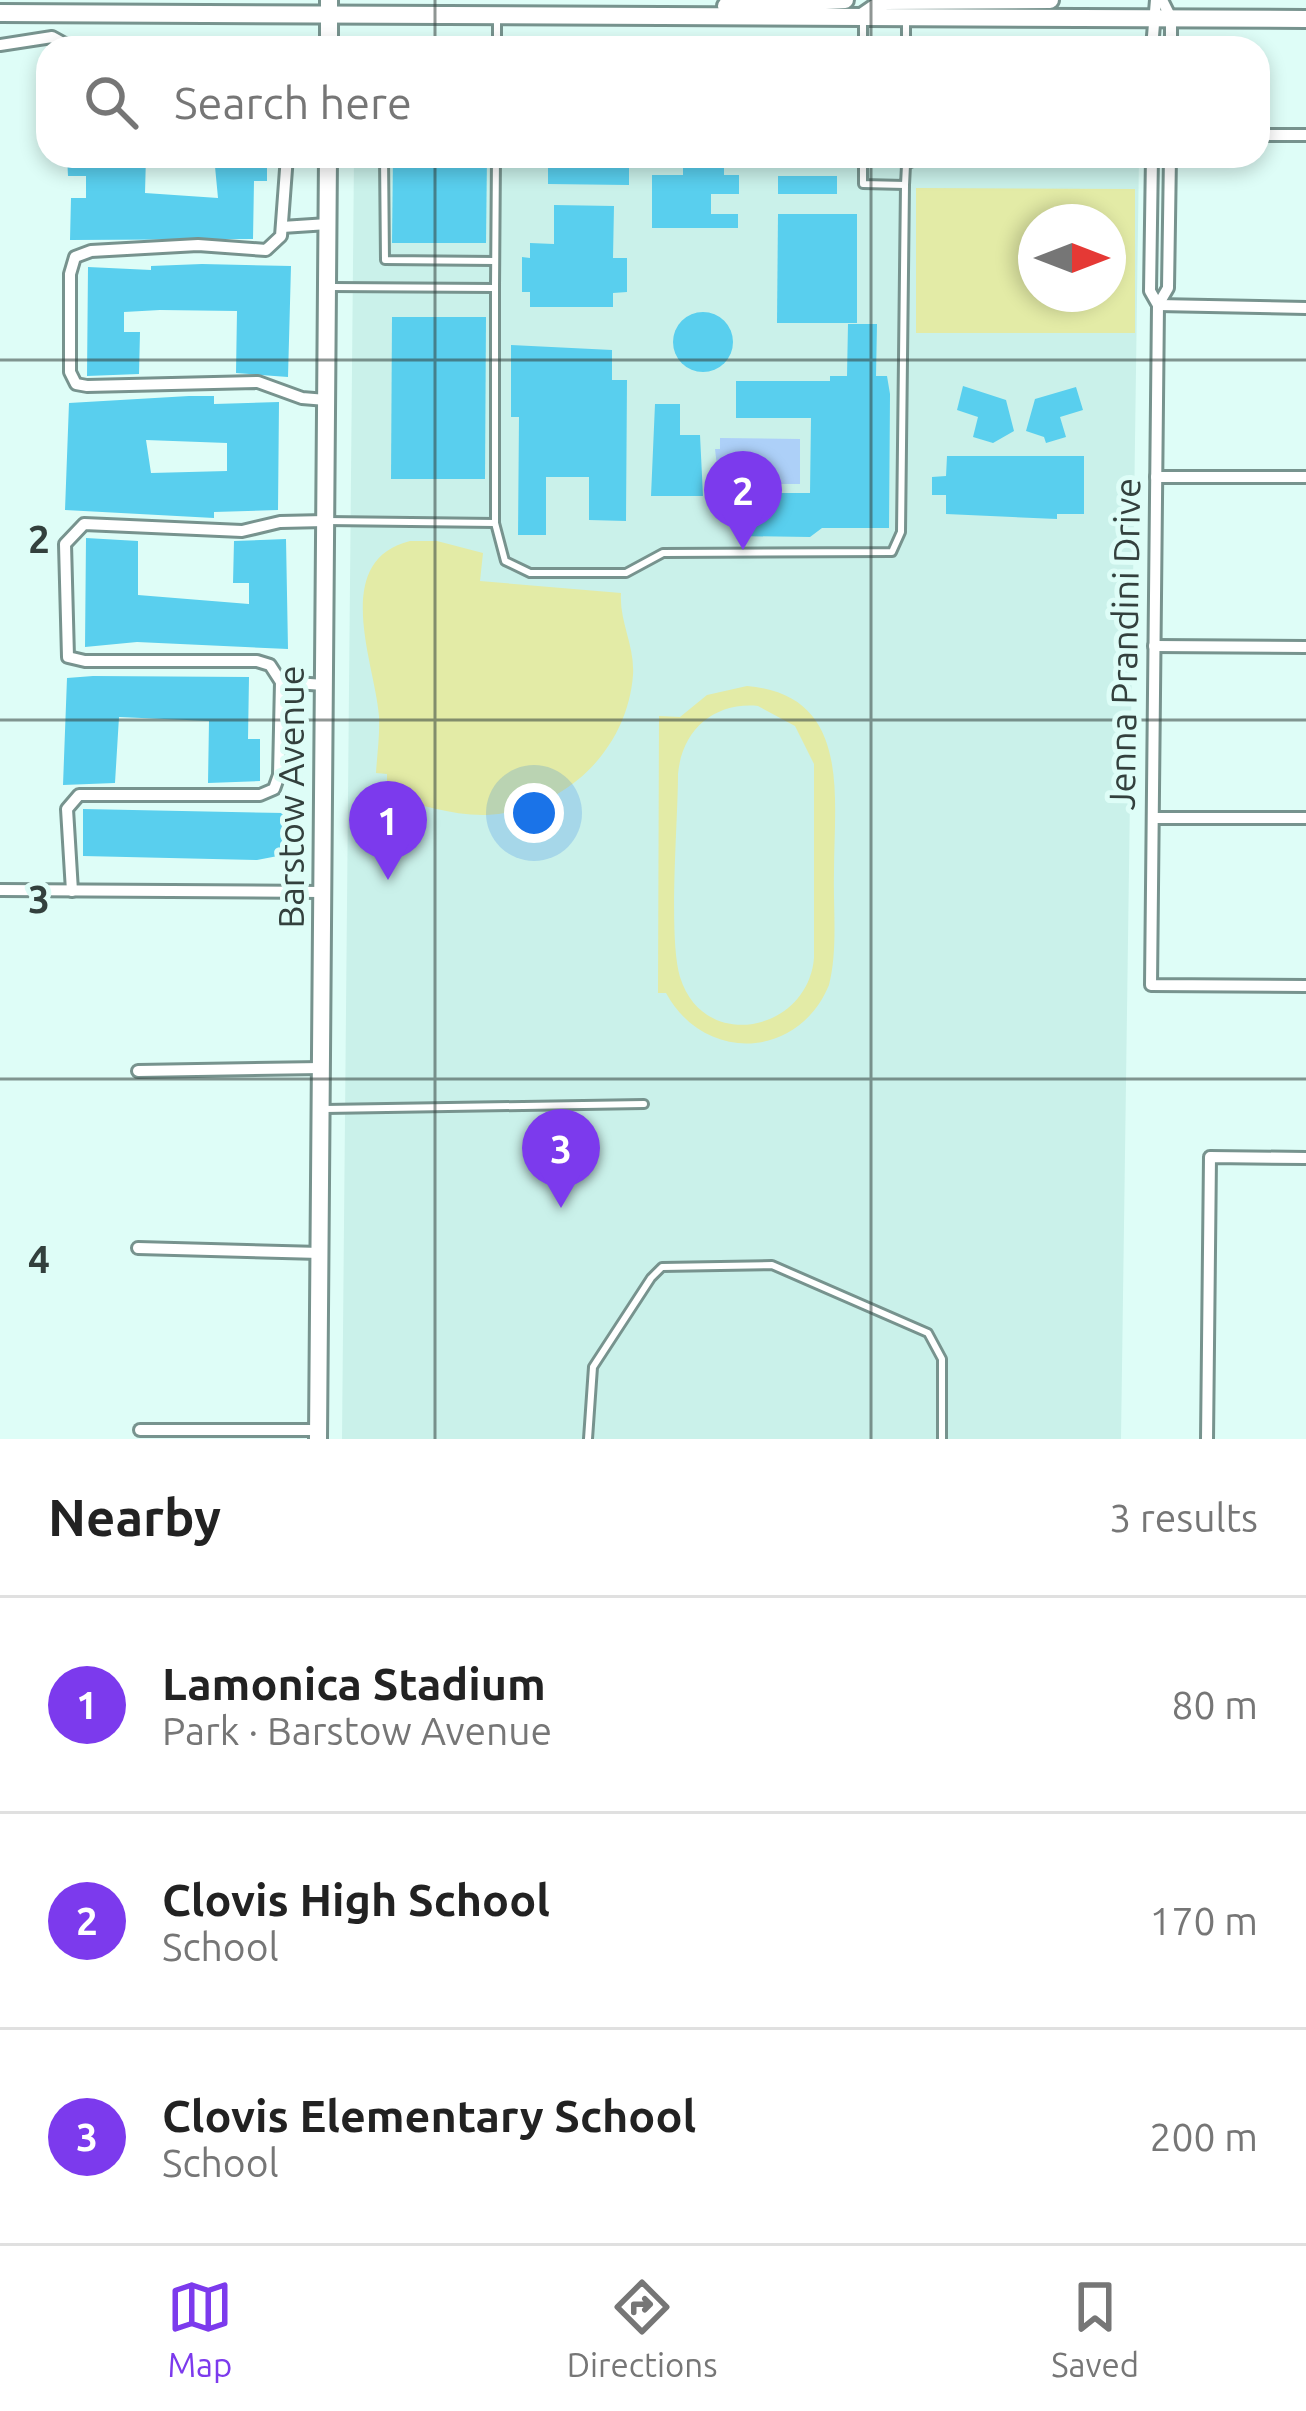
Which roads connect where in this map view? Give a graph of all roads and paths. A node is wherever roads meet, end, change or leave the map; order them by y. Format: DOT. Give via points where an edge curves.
graph roads {
  1 [pos="845,0"];
  2 [pos="1050,0"];
  3 [pos="329,7"];
  4 [pos="1160,9"];
  5 [pos="0,13"];
  6 [pos="497,15"];
  7 [pos="660,16"];
  8 [pos="863,16"];
  9 [pos="906,17"];
  10 [pos="1306,19"];
  11 [pos="497,36"];
  12 [pos="863,36"];
  13 [pos="906,36"];
  14 [pos="36,40"];
  15 [pos="0,45"];
  16 [pos="1270,135"];
  17 [pos="1306,135"];
  18 [pos="286,168"];
  19 [pos="328,168"];
  20 [pos="385,168"];
  21 [pos="496,168"];
  22 [pos="863,168"];
  23 [pos="906,168"];
  24 [pos="1149,168"];
  25 [pos="1170,168"];
  26 [pos="905,185"];
  27 [pos="328,224"];
  28 [pos="282,227"];
  29 [pos="495,261"];
  30 [pos="327,287"];
  31 [pos="495,288"];
  32 [pos="1158,305"];
  33 [pos="1306,308"];
  34 [pos="326,400"];
  35 [pos="1156,477"];
  36 [pos="1306,477"];
  37 [pos="326,521"];
  38 [pos="496,524"];
  39 [pos="1154,646"];
  40 [pos="1306,647"];
  41 [pos="281,682"];
  42 [pos="324,685"];
  43 [pos="1153,818"];
  44 [pos="1306,818"];
  45 [pos="0,890"];
  46 [pos="72,891"];
  47 [pos="322,892"];
  48 [pos="1306,986"];
  49 [pos="321,1068"];
  50 [pos="138,1071"];
  51 [pos="644,1104"];
  52 [pos="321,1109"];
  53 [pos="1306,1158"];
  54 [pos="138,1248"];
  55 [pos="320,1253"];
  56 [pos="140,1430"];
  57 [pos="318,1434"];
  58 [pos="588,1439"];
  59 [pos="942,1439"];
  60 [pos="1207,1439"];
  1 -- 7 [label="main road"];
  2 -- 8 [label="main road" via="886,1"];
  3 -- 5 [label="main road"];
  3 -- 6 [label="main road"];
  4 -- 9 [label="main road"];
  4 -- 10 [label="main road"];
  6 -- 7 [label="main road"];
  6 -- 11 [label="lane"];
  7 -- 8 [label="main road"];
  8 -- 9 [label="main road"];
  8 -- 12 [label="lane"];
  9 -- 13 [label="lane"];
  14 -- 15 [label="street"];
  16 -- 17 [label="street"];
  18 -- 28 [label="street"];
  19 -- 27 [label="main road, Barstow Avenue"];
  20 -- 29 [label="lane" via="385,260"];
  21 -- 29 [label="lane"];
  22 -- 26 [label="lane" via="863,184"];
  23 -- 26 [label="lane"];
  24 -- 32 [label="street, Jenna Prandini Drive" via="1150,291"];
  25 -- 32 [label="street, Jenna Prandini Drive" via="1168,288"];
  26 -- 38 [label="lane" via="902,532 892,552 663,553 626,573 530,573 505,561"];
  27 -- 28 [label="street"];
  27 -- 30 [label="main road, Barstow Avenue"];
  28 -- 34 [label="street" via="266,250 199,245 75,257 70,371 87,386 258,382"];
  29 -- 31 [label="lane"];
  30 -- 31 [label="lane"];
  30 -- 34 [label="main road, Barstow Avenue"];
  31 -- 38 [label="lane"];
  32 -- 33 [label="street"];
  32 -- 35 [label="street, Jenna Prandini Drive"];
  34 -- 37 [label="main road, Barstow Avenue"];
  35 -- 36 [label="street"];
  35 -- 39 [label="street, Jenna Prandini Drive"];
  37 -- 38 [label="lane"];
  37 -- 41 [label="street" via="242,531 83,524 65,544 68,657 257,661"];
  37 -- 42 [label="main road, Barstow Avenue"];
  39 -- 40 [label="street"];
  39 -- 43 [label="street, Jenna Prandini Drive"];
  41 -- 42 [label="street"];
  41 -- 46 [label="street" via="274,789 79,796 67,809"];
  42 -- 47 [label="main road, Barstow Avenue"];
  43 -- 44 [label="street"];
  43 -- 48 [label="street, Jenna Prandini Drive" via="1151,985"];
  45 -- 46 [label="street"];
  46 -- 47 [label="street"];
  47 -- 49 [label="main road, Barstow Avenue"];
  49 -- 50 [label="street"];
  49 -- 52 [label="main road, Barstow Avenue"];
  51 -- 52 [label="lane"];
  52 -- 55 [label="main road, Barstow Avenue"];
  53 -- 60 [label="street" via="1210,1157"];
  54 -- 55 [label="street"];
  55 -- 57 [label="main road, Barstow Avenue"];
  56 -- 57 [label="street"];
  58 -- 59 [label="lane" via="593,1367 651,1278 662,1267 758,1262 928,1334 942,1359"];
}
